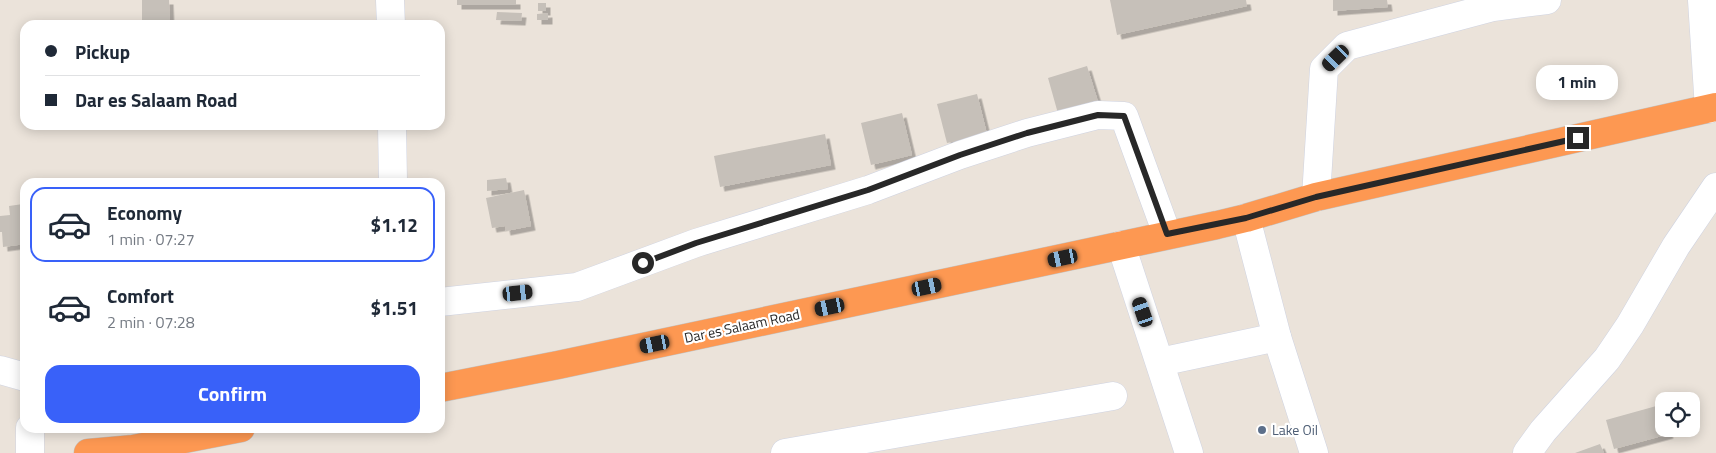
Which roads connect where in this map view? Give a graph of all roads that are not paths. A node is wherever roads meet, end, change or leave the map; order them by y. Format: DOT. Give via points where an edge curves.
graph roads {
  1 [pos="390,0"];
  2 [pos="1547,0"];
  3 [pos="1702,0"];
  4 [pos="391,20"];
  5 [pos="1712,108"];
  6 [pos="392,130"];
  7 [pos="393,178"];
  8 [pos="1716,187"];
  9 [pos="1316,197"];
  10 [pos="1246,218"];
  11 [pos="1167,234"];
  12 [pos="1121,245"];
  13 [pos="445,301"];
  14 [pos="1277,337"];
  15 [pos="1160,362"];
  16 [pos="0,370"];
  17 [pos="20,376"];
  18 [pos="445,387"];
  19 [pos="1113,396"];
  20 [pos="30,433"];
  21 [pos="218,433"];
  22 [pos="829,449"];
  23 [pos="133,451"];
  24 [pos="30,453"];
  25 [pos="88,453"];
  26 [pos="785,453"];
  27 [pos="1189,453"];
  28 [pos="1314,453"];
  29 [pos="1527,453"];
  1 -- 4 [label="street"];
  2 -- 9 [label="street" via="1493,7 1347,46 1324,69"];
  3 -- 5 [label="street"];
  5 -- 9 [label="highway, Dar es Salaam Road"];
  6 -- 7 [label="street"];
  8 -- 29 [label="street" via="1607,359"];
  9 -- 10 [label="highway, Dar es Salaam Road"];
  10 -- 11 [label="highway, Dar es Salaam Road"];
  10 -- 14 [label="street"];
  11 -- 12 [label="highway, Dar es Salaam Road"];
  11 -- 13 [label="street" via="1124,116 1098,115 985,146 868,190 696,243 577,287"];
  12 -- 15 [label="street"];
  12 -- 18 [label="highway, Dar es Salaam Road"];
  14 -- 15 [label="street"];
  14 -- 28 [label="street"];
  15 -- 27 [label="street"];
  16 -- 17 [label="street"];
  19 -- 22 [label="street"];
  20 -- 24 [label="street"];
  21 -- 23 [label="highway"];
  22 -- 26 [label="street"];
  23 -- 25 [label="highway"];
}
